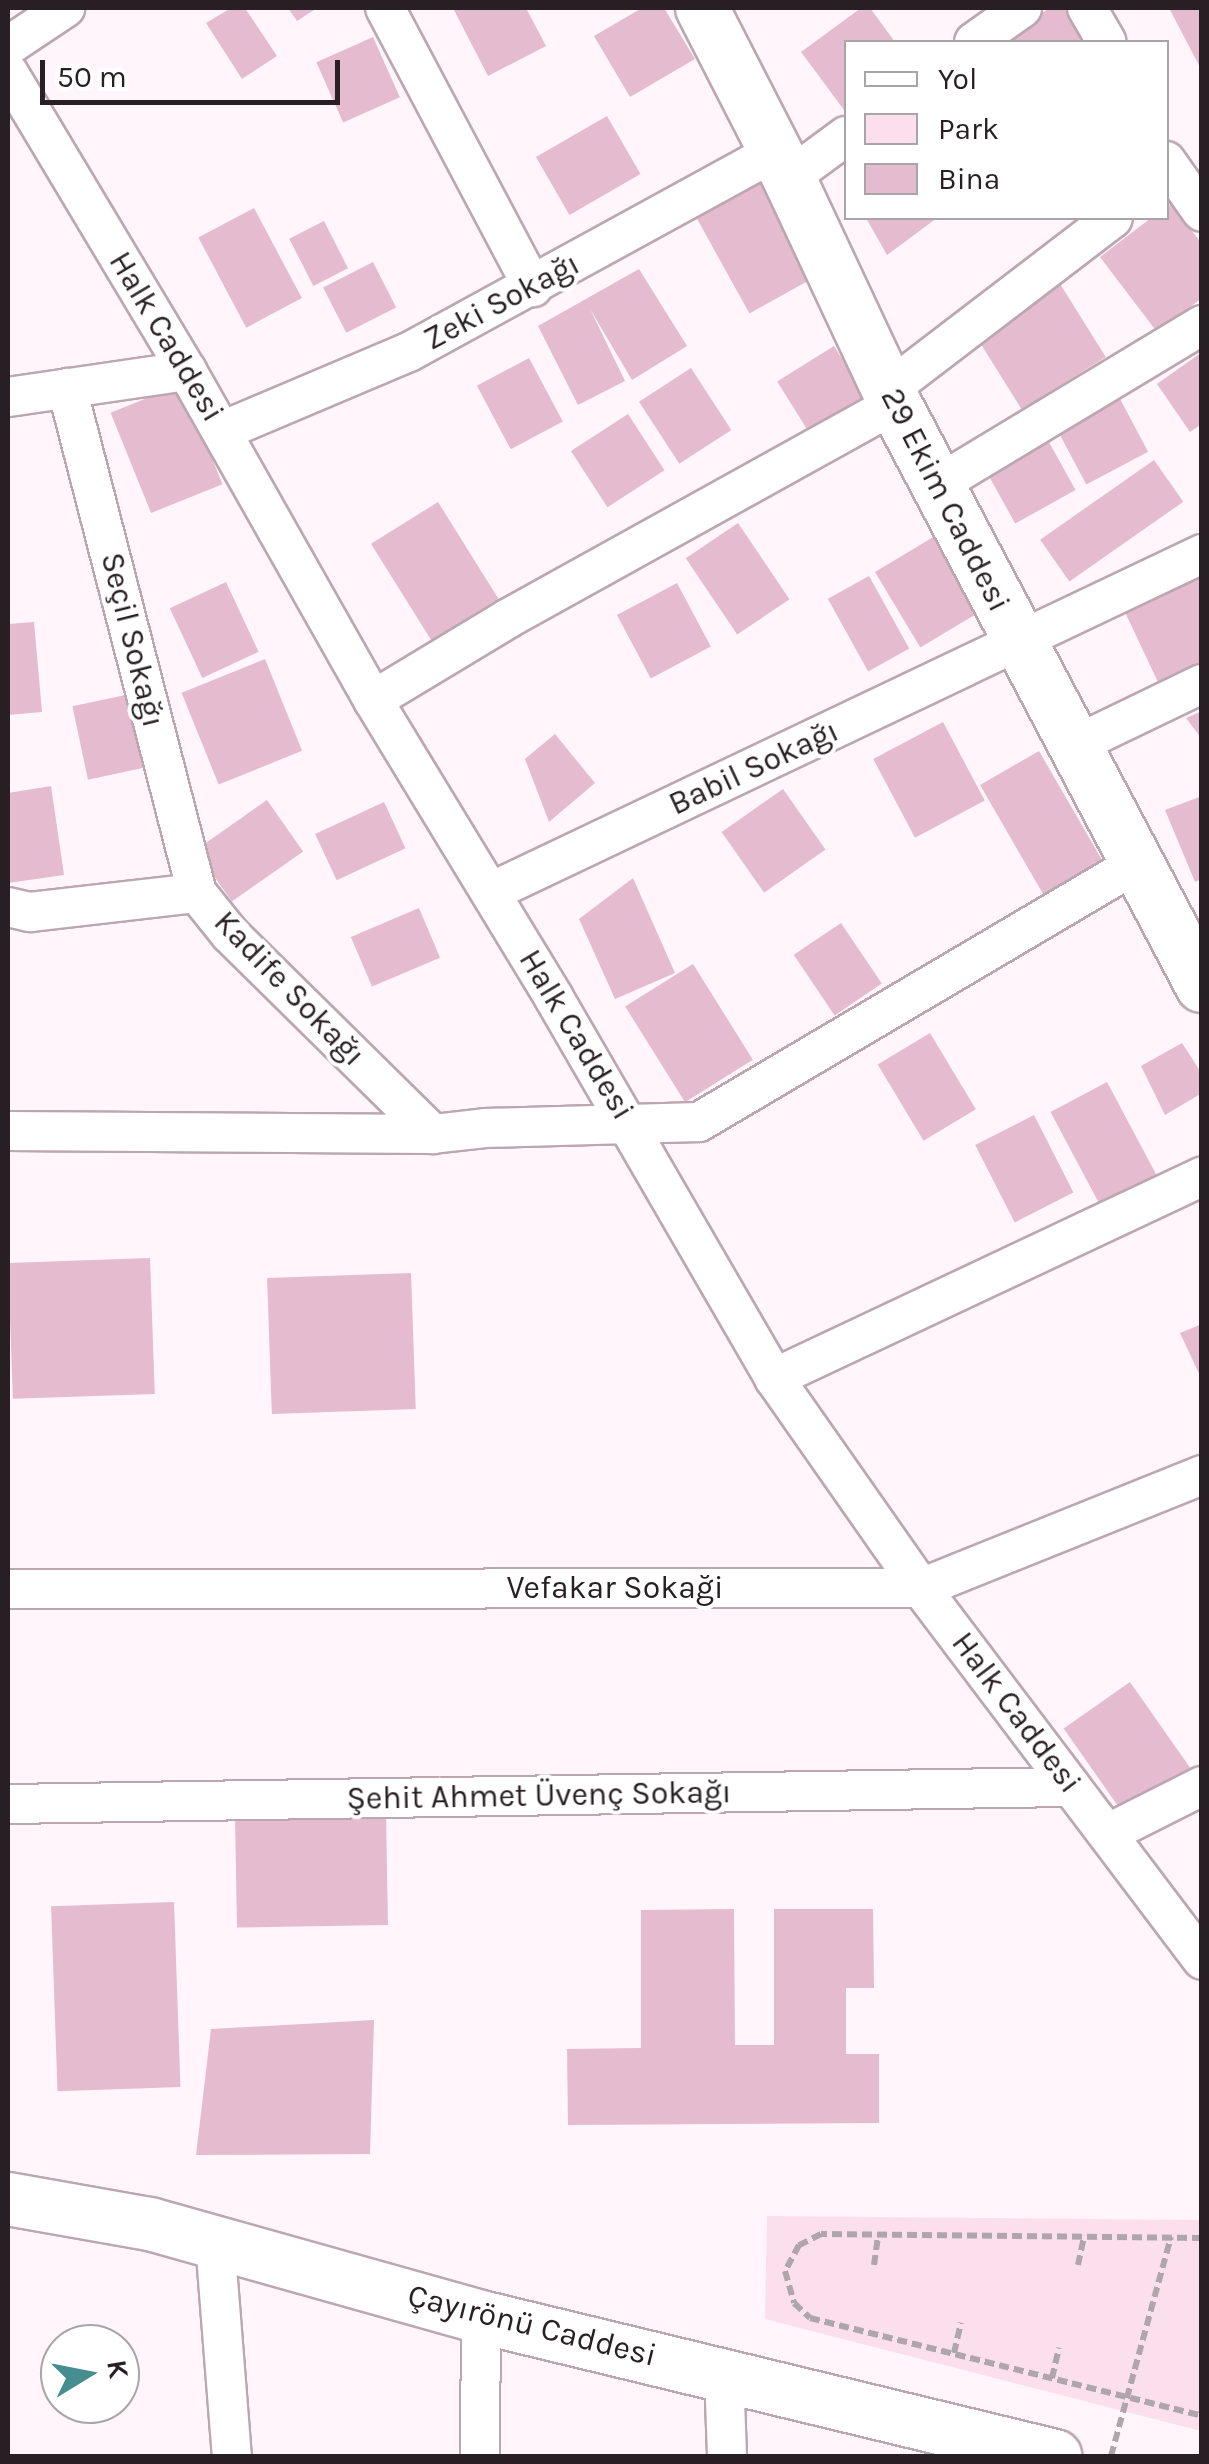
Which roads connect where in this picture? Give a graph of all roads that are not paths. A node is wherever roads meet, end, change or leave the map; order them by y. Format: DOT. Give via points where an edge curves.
graph roads {
  1 [pos="65,8"];
  2 [pos="385,8"];
  3 [pos="1022,8"];
  4 [pos="1087,8"];
  5 [pos="713,12"];
  6 [pos="977,40"];
  7 [pos="1106,40"];
  8 [pos="8,46"];
  9 [pos="8,72"];
  10 [pos="844,137"];
  11 [pos="781,165"];
  12 [pos="1169,167"];
  13 [pos="1202,212"];
  14 [pos="1111,220"];
  15 [pos="533,286"];
  16 [pos="1202,325"];
  17 [pos="187,371"];
  18 [pos="67,388"];
  19 [pos="8,396"];
  20 [pos="891,397"];
  21 [pos="222,431"];
  22 [pos="937,485"];
  23 [pos="1202,554"];
  24 [pos="1018,644"];
  25 [pos="1202,684"];
  26 [pos="373,700"];
  27 [pos="1073,746"];
  28 [pos="1136,864"];
  29 [pos="491,892"];
  30 [pos="196,893"];
  31 [pos="8,907"];
  32 [pos="1188,930"];
  33 [pos="1202,986"];
  34 [pos="630,1127"];
  35 [pos="8,1130"];
  36 [pos="433,1134"];
  37 [pos="1202,1177"];
  38 [pos="774,1378"];
  39 [pos="1202,1475"];
  40 [pos="922,1588"];
  41 [pos="8,1589"];
  42 [pos="1202,1786"];
  43 [pos="1071,1787"];
  44 [pos="8,1804"];
  45 [pos="1109,1833"];
  46 [pos="1202,1960"];
  47 [pos="8,2199"];
  48 [pos="215,2242"];
  49 [pos="481,2317"];
  50 [pos="724,2373"];
  51 [pos="980,2447"];
  52 [pos="232,2456"];
  53 [pos="480,2456"];
  54 [pos="727,2456"];
  55 [pos="1056,2456"];
  1 -- 8 [label="street"];
  2 -- 15 [label="street"];
  3 -- 6 [label="street"];
  4 -- 7 [label="street"];
  5 -- 11 [label="street, 29 Ekim Caddesi"];
  9 -- 17 [label="street, Halk Caddesi"];
  10 -- 11 [label="street, Zeki Sokağı"];
  11 -- 15 [label="street, Zeki Sokağı"];
  11 -- 20 [label="street, 29 Ekim Caddesi"];
  12 -- 13 [label="street"];
  14 -- 20 [label="street"];
  15 -- 21 [label="street, Zeki Sokağı" via="410,352"];
  16 -- 22 [label="street"];
  17 -- 18 [label="street"];
  17 -- 21 [label="street, Halk Caddesi"];
  18 -- 19 [label="street"];
  18 -- 30 [label="street, Seçil Sokağı"];
  20 -- 22 [label="street, 29 Ekim Caddesi"];
  20 -- 26 [label="street"];
  21 -- 26 [label="street, Halk Caddesi"];
  22 -- 24 [label="street, 29 Ekim Caddesi"];
  23 -- 24 [label="street, Babil Sokağı"];
  24 -- 27 [label="street, 29 Ekim Caddesi"];
  24 -- 29 [label="street, Babil Sokağı"];
  25 -- 27 [label="street"];
  26 -- 29 [label="street, Halk Caddesi"];
  27 -- 28 [label="street, 29 Ekim Caddesi"];
  28 -- 32 [label="street, 29 Ekim Caddesi"];
  28 -- 34 [label="street" via="699,1122"];
  29 -- 34 [label="street, Halk Caddesi"];
  30 -- 31 [label="street, Kadife Sokağı" via="30,912"];
  30 -- 36 [label="street, Kadife Sokağı"];
  32 -- 33 [label="street, 29 Ekim Caddesi"];
  34 -- 36 [label="street"];
  34 -- 38 [label="street, Halk Caddesi"];
  35 -- 36 [label="street"];
  37 -- 38 [label="street"];
  38 -- 40 [label="street, Halk Caddesi"];
  39 -- 40 [label="street, Vefakar Sokaği"];
  40 -- 41 [label="street, Vefakar Sokaği"];
  40 -- 43 [label="street, Halk Caddesi"];
  42 -- 45 [label="street"];
  43 -- 44 [label="street, Şehit Ahmet Üvenç Sokağı"];
  43 -- 45 [label="street, Halk Caddesi"];
  45 -- 46 [label="street, Halk Caddesi"];
  47 -- 48 [label="street, Çayırönü Caddesi"];
  48 -- 49 [label="street, Çayırönü Caddesi"];
  48 -- 52 [label="street"];
  49 -- 50 [label="street, Çayırönü Caddesi"];
  49 -- 53 [label="street"];
  50 -- 51 [label="street, Çayırönü Caddesi"];
  50 -- 54 [label="street"];
  51 -- 55 [label="street, Çayırönü Caddesi"];
}
